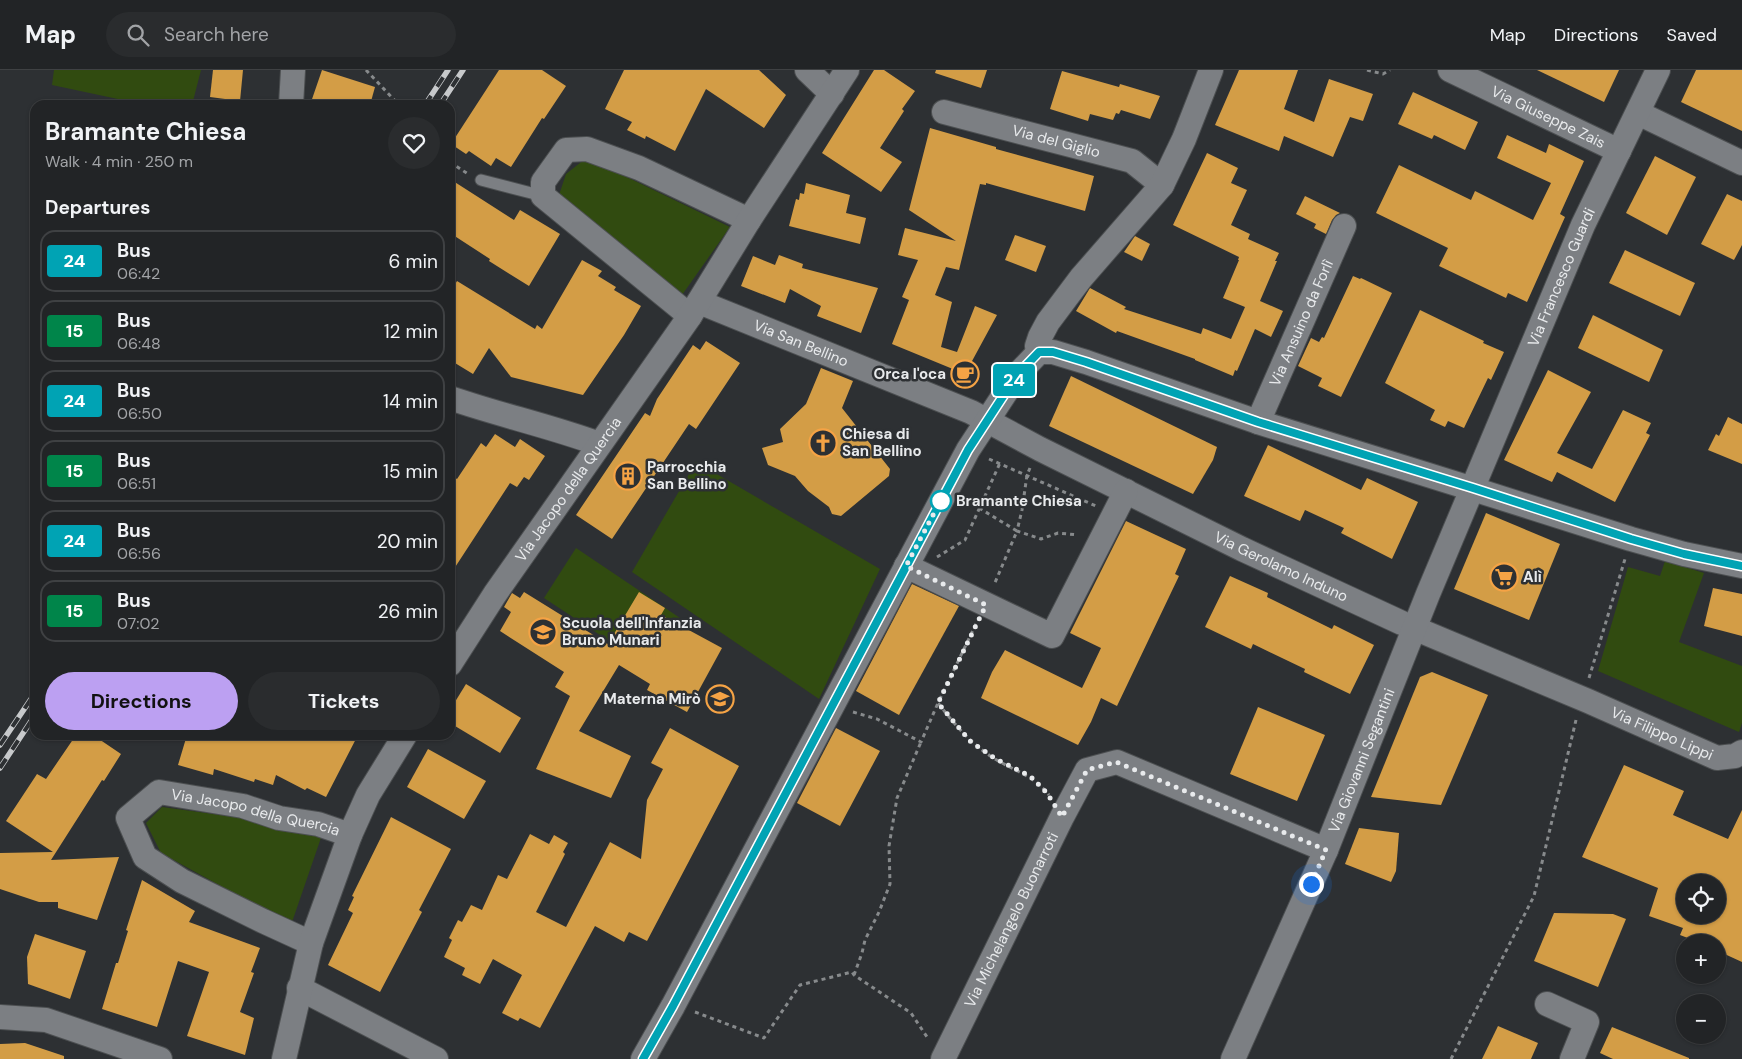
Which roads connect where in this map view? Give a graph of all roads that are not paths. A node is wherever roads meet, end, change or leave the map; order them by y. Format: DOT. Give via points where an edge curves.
graph roads {
  1 [pos="293,70"];
  2 [pos="807,70"];
  3 [pos="847,70"];
  4 [pos="1211,70"];
  5 [pos="1450,70"];
  6 [pos="1658,70"];
  7 [pos="832,94"];
  8 [pos="291,100"];
  9 [pos="944,112"];
  10 [pos="1638,112"];
  11 [pos="1619,151"];
  12 [pos="1742,163"];
  13 [pos="480,180"];
  14 [pos="1162,185"];
  15 [pos="542,196"];
  16 [pos="749,220"];
  17 [pos="1344,226"];
  18 [pos="695,309"];
  19 [pos="1039,352"];
  20 [pos="455,400"];
  21 [pos="987,420"];
  22 [pos="1258,422"];
  23 [pos="599,444"];
  24 [pos="1473,488"];
  25 [pos="1126,491"];
  26 [pos="1742,566"];
  27 [pos="911,568"];
  28 [pos="1415,629"];
  29 [pos="455,656"];
  30 [pos="1586,689"];
  31 [pos="402,740"];
  32 [pos="1739,759"];
  33 [pos="350,835"];
  34 [pos="1326,850"];
  35 [pos="311,943"];
  36 [pos="300,988"];
  37 [pos="1547,1004"];
  38 [pos="0,1018"];
  39 [pos="938,1053"];
  40 [pos="160,1059"];
  41 [pos="284,1059"];
  42 [pos="436,1059"];
  43 [pos="643,1059"];
  44 [pos="1233,1059"];
  45 [pos="1572,1059"];
  1 -- 8 [label="street"];
  2 -- 7 [label="street"];
  3 -- 7 [label="street, Via Jacopo della Quercia"];
  4 -- 14 [label="street"];
  5 -- 11 [label="street, Via Giuseppe Zais"];
  6 -- 10 [label="street, Via Francesco Guardi"];
  7 -- 16 [label="street, Via Jacopo della Quercia"];
  9 -- 14 [label="street, Via del Giglio" via="1132,161"];
  10 -- 11 [label="street, Via Francesco Guardi"];
  10 -- 12 [label="street"];
  11 -- 24 [label="street, Via Francesco Guardi" via="1583,225"];
  13 -- 15 [label="lane"];
  14 -- 19 [label="street" via="1081,278 1048,322 1037,346"];
  15 -- 16 [label="street" via="543,182 566,150 587,149 639,168"];
  15 -- 18 [label="street"];
  16 -- 18 [label="street, Via Jacopo della Quercia"];
  17 -- 22 [label="street, Via Ansuino da Forlì"];
  18 -- 21 [label="street, Via San Bellino"];
  18 -- 23 [label="street, Via Jacopo della Quercia"];
  19 -- 21 [label="street" via="1017,375"];
  19 -- 22 [label="street" via="1053,352"];
  20 -- 23 [label="street"];
  21 -- 25 [label="street, Via Gerolamo Induno"];
  21 -- 27 [label="street" via="968,450"];
  22 -- 24 [label="street"];
  23 -- 29 [label="street, Via Jacopo della Quercia"];
  24 -- 26 [label="street" via="1631,539"];
  24 -- 28 [label="street, Via Giovanni Segantini"];
  25 -- 27 [label="street" via="1052,636"];
  25 -- 28 [label="street, Via Gerolamo Induno"];
  27 -- 43 [label="street" via="832,707"];
  28 -- 30 [label="street, Via Gerolamo Induno"];
  28 -- 34 [label="street, Via Giovanni Segantini"];
  30 -- 32 [label="street, Via Filippo Lippi" via="1717,758"];
  31 -- 33 [label="street, Via Jacopo della Quercia" via="368,795"];
  33 -- 35 [label="street, Via Jacopo della Quercia"];
  33 -- 35 [label="street, Via Jacopo della Quercia" via="243,806 159,792 128,818 145,857 182,881"];
  34 -- 39 [label="street, Via Michelangelo Buonarroti" via="1116,762 1087,770"];
  34 -- 44 [label="street, Via Giovanni Segantini"];
  35 -- 36 [label="street, Via Jacopo della Quercia"];
  36 -- 41 [label="street, Via Jacopo della Quercia"];
  36 -- 42 [label="street"];
  37 -- 45 [label="street" via="1587,1022"];
  38 -- 40 [label="street" via="46,1020"];
}
